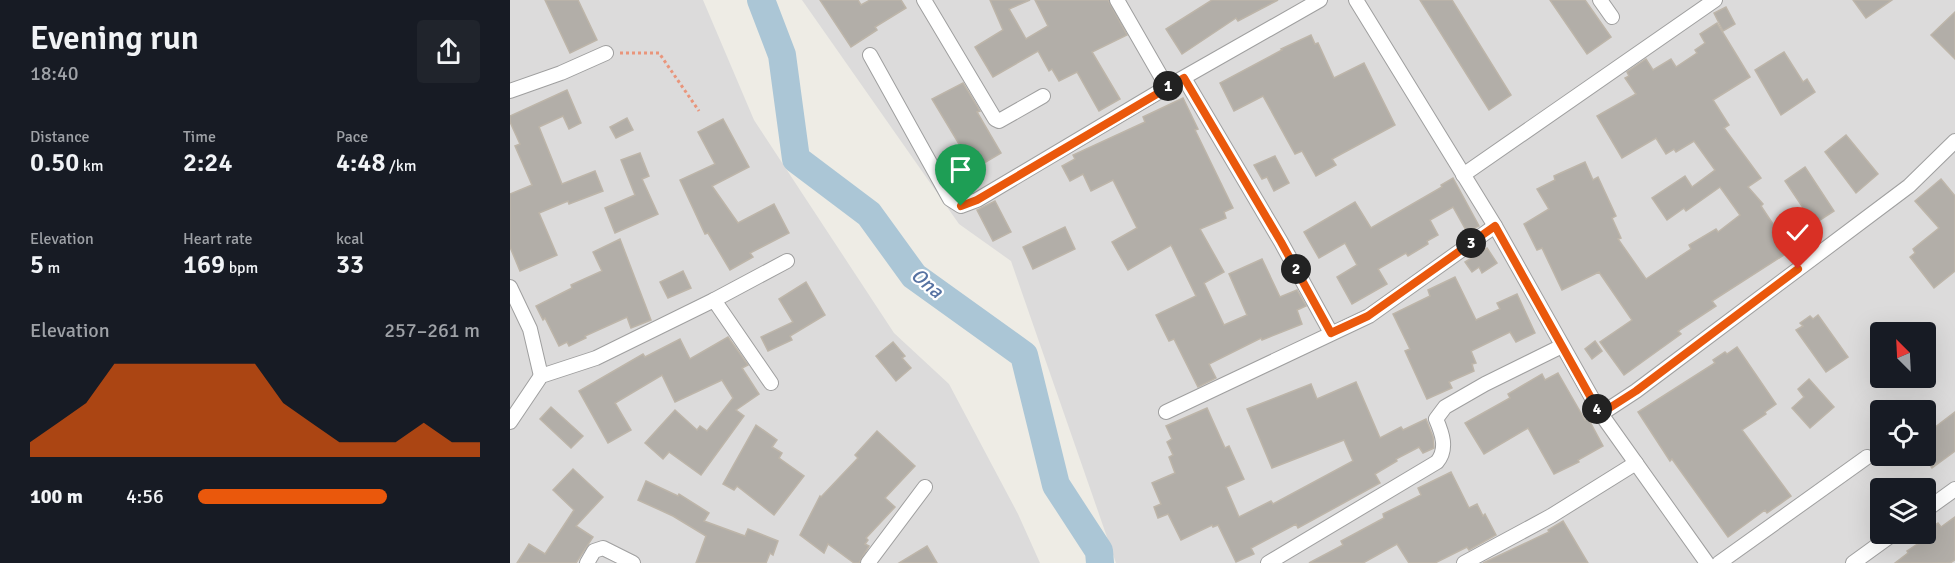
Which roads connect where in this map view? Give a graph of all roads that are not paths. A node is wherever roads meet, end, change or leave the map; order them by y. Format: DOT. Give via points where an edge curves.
graph roads {
  1 [pos="924,0"];
  2 [pos="1117,0"];
  3 [pos="1320,0"];
  4 [pos="1356,0"];
  5 [pos="1600,0"];
  6 [pos="1715,0"];
  7 [pos="1612,17"];
  8 [pos="606,53"];
  9 [pos="870,55"];
  10 [pos="1184,78"];
  11 [pos="1167,87"];
  12 [pos="510,91"];
  13 [pos="1043,96"];
  14 [pos="1955,141"];
  15 [pos="1462,176"];
  16 [pos="1495,226"];
  17 [pos="787,261"];
  18 [pos="510,286"];
  19 [pos="714,300"];
  20 [pos="1331,333"];
  21 [pos="1562,346"];
  22 [pos="541,376"];
  23 [pos="771,383"];
  24 [pos="1166,412"];
  25 [pos="1600,414"];
  26 [pos="510,422"];
  27 [pos="1867,457"];
  28 [pos="1636,463"];
  29 [pos="925,488"];
  30 [pos="1955,489"];
  31 [pos="1936,503"];
  32 [pos="1879,544"];
  33 [pos="587,563"];
  34 [pos="633,563"];
  35 [pos="868,563"];
  36 [pos="1268,563"];
  37 [pos="1464,563"];
  38 [pos="1707,563"];
  39 [pos="1719,563"];
  40 [pos="1853,563"];
  1 -- 13 [label="street" via="995,119 1006,118"];
  2 -- 11 [label="street"];
  3 -- 10 [label="street"];
  4 -- 15 [label="street"];
  5 -- 7 [label="street"];
  6 -- 15 [label="street"];
  8 -- 12 [label="street"];
  9 -- 11 [label="street" via="950,199 961,206"];
  10 -- 11 [label="street"];
  10 -- 20 [label="street"];
  14 -- 25 [label="street" via="1909,186"];
  15 -- 16 [label="street"];
  16 -- 20 [label="street" via="1368,316"];
  16 -- 21 [label="street"];
  17 -- 19 [label="street"];
  18 -- 22 [label="street" via="530,329"];
  19 -- 22 [label="street" via="596,358"];
  19 -- 23 [label="street"];
  20 -- 24 [label="street"];
  21 -- 25 [label="street"];
  21 -- 36 [label="street" via="1445,407 1436,419 1444,438 1437,462"];
  22 -- 26 [label="street"];
  25 -- 28 [label="street"];
  27 -- 39 [label="street"];
  28 -- 37 [label="street" via="1551,516"];
  28 -- 38 [label="street"];
  29 -- 35 [label="street"];
  30 -- 31 [label="street"];
  32 -- 40 [label="street"];
  33 -- 34 [label="street" via="594,551 603,548"];
}
